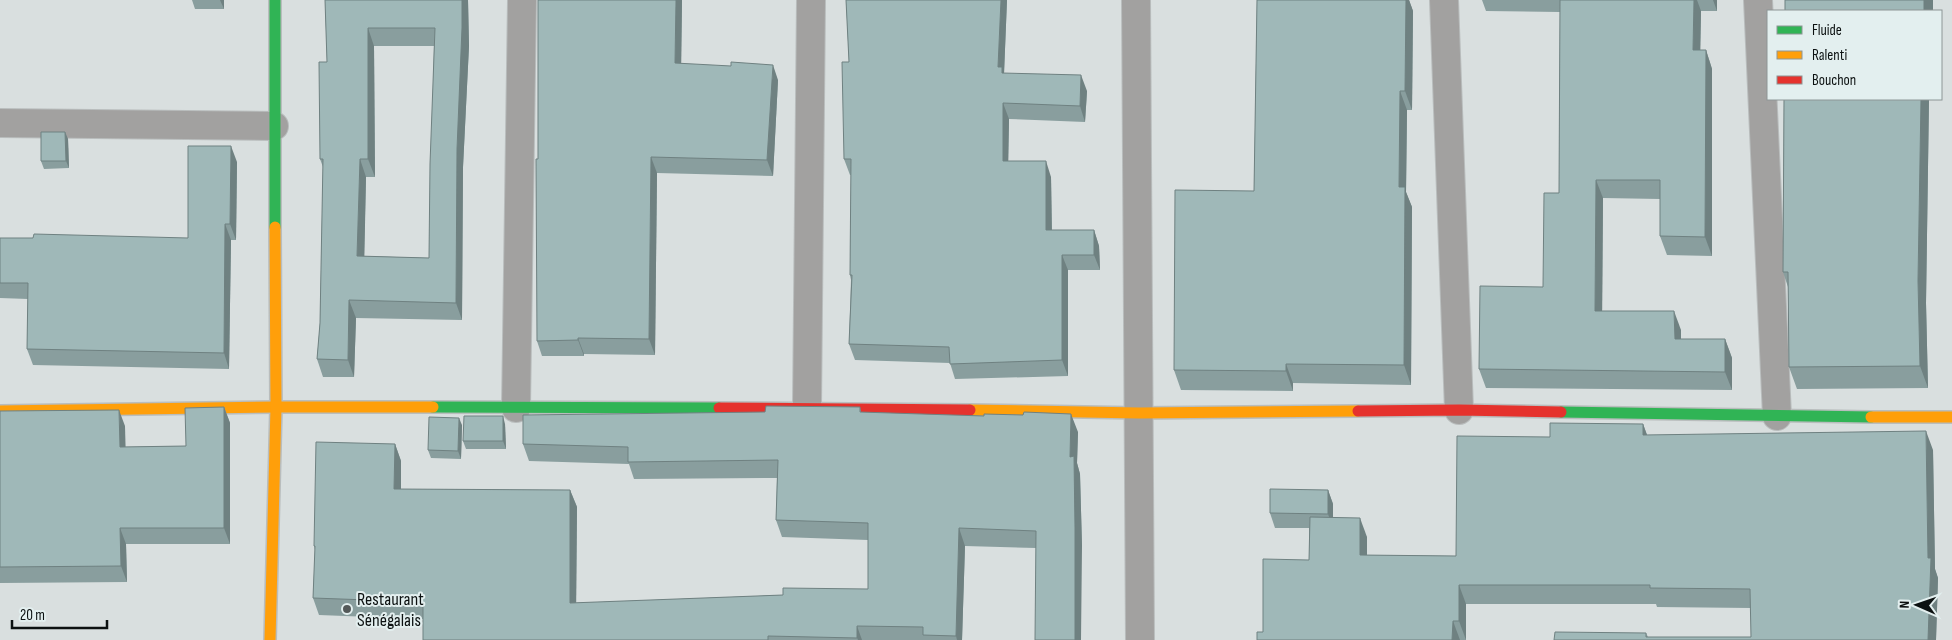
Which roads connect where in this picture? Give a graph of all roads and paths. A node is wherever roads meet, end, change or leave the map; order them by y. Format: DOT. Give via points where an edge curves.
graph roads {
  1 [pos="275,0"];
  2 [pos="522,0"];
  3 [pos="811,0"];
  4 [pos="1136,0"];
  5 [pos="1444,0"];
  6 [pos="1758,0"];
  7 [pos="0,123"];
  8 [pos="274,126"];
  9 [pos="276,407"];
  10 [pos="516,408"];
  11 [pos="808,408"];
  12 [pos="1459,410"];
  13 [pos="0,411"];
  14 [pos="1139,413"];
  15 [pos="1777,416"];
  16 [pos="1952,417"];
  17 [pos="270,640"];
  18 [pos="1140,640"];
  1 -- 8 [label="street"];
  2 -- 10 [label="street"];
  3 -- 11 [label="street"];
  4 -- 14 [label="street"];
  5 -- 12 [label="street"];
  6 -- 15 [label="street"];
  7 -- 8 [label="street"];
  8 -- 9 [label="street"];
  9 -- 10 [label="street"];
  9 -- 13 [label="street"];
  9 -- 17 [label="street"];
  10 -- 11 [label="street"];
  11 -- 14 [label="street"];
  12 -- 14 [label="street"];
  12 -- 15 [label="street"];
  14 -- 18 [label="street"];
  15 -- 16 [label="street"];
}
